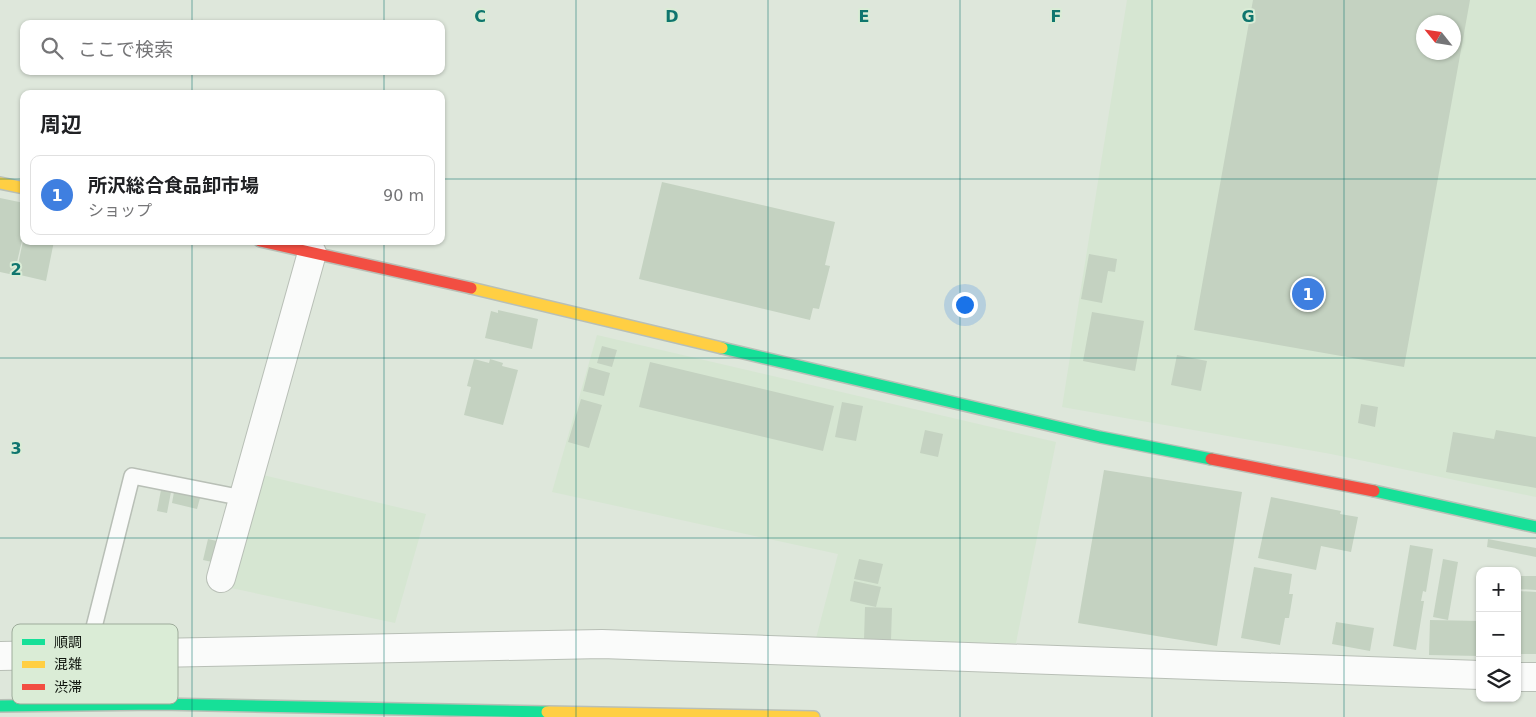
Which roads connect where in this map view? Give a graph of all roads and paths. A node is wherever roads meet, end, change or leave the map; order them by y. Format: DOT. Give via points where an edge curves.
graph roads {
  1 [pos="0,183"];
  2 [pos="20,187"];
  3 [pos="277,245"];
  4 [pos="312,253"];
  5 [pos="243,498"];
  6 [pos="1536,527"];
  7 [pos="221,578"];
  8 [pos="95,624"];
  9 [pos="178,653"];
  10 [pos="1476,675"];
  11 [pos="1521,677"];
  12 [pos="1536,677"];
  13 [pos="0,706"];
  14 [pos="814,717"];
  1 -- 2 [label="main road"];
  3 -- 4 [label="main road"];
  4 -- 5 [label="street"];
  4 -- 6 [label="main road" via="1100,437 1380,492"];
  5 -- 7 [label="street"];
  5 -- 8 [label="lane" via="132,476"];
  9 -- 10 [label="street" via="602,644"];
  11 -- 12 [label="street"];
  13 -- 14 [label="main road" via="180,704"];
}
